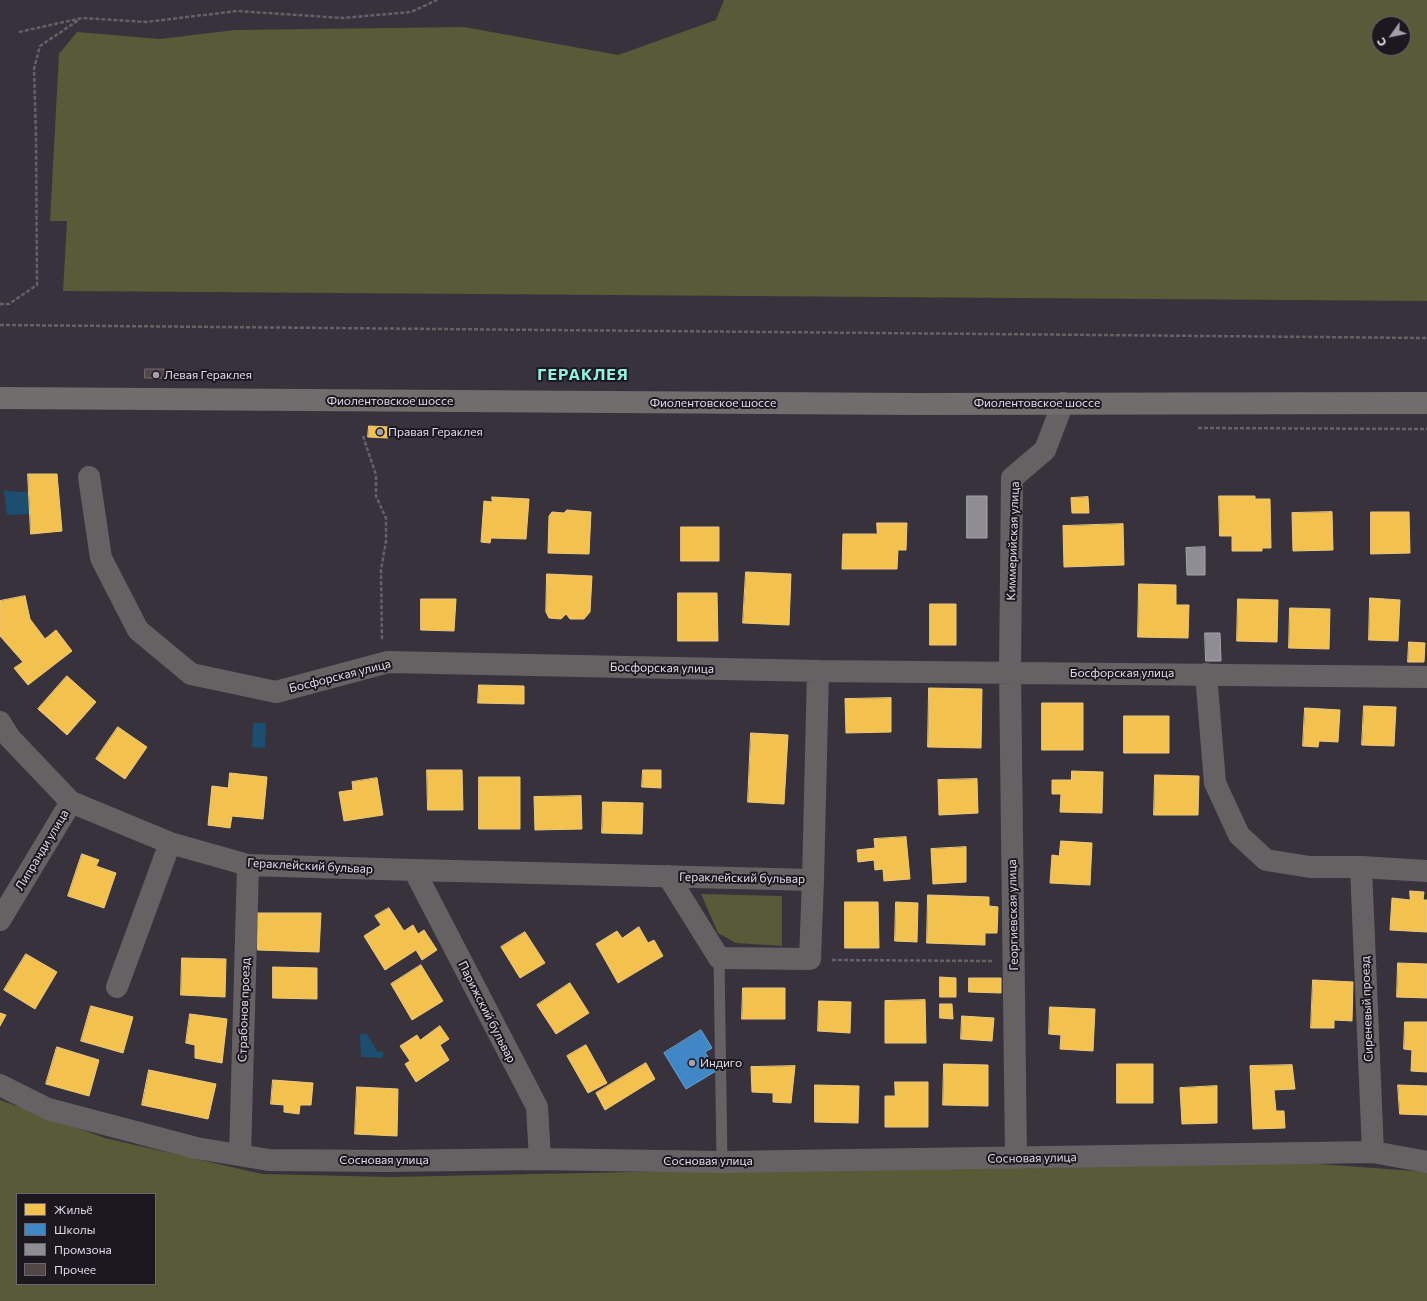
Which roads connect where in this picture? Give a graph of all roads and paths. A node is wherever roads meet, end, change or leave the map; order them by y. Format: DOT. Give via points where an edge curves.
graph roads {
  1 [pos="437,0"];
  2 [pos="82,18"];
  3 [pos="19,32"];
  4 [pos="0,304"];
  5 [pos="0,325"];
  6 [pos="1427,338"];
  7 [pos="0,398"];
  8 [pos="1063,403"];
  9 [pos="1427,403"];
  10 [pos="363,436"];
  11 [pos="89,477"];
  12 [pos="382,664"];
  13 [pos="818,671"];
  14 [pos="1010,672"];
  15 [pos="1206,674"];
  16 [pos="1427,677"];
  17 [pos="0,722"];
  18 [pos="71,802"];
  19 [pos="170,843"];
  20 [pos="248,864"];
  21 [pos="1361,867"];
  22 [pos="414,870"];
  23 [pos="1427,871"];
  24 [pos="668,876"];
  25 [pos="812,880"];
  26 [pos="0,920"];
  27 [pos="719,958"];
  28 [pos="810,959"];
  29 [pos="1013,961"];
  30 [pos="117,987"];
  31 [pos="0,1085"];
  32 [pos="1373,1152"];
  33 [pos="240,1155"];
  34 [pos="1016,1158"];
  35 [pos="540,1159"];
  36 [pos="722,1162"];
  37 [pos="1427,1162"];
  1 -- 2 [label="path" via="410,12 343,18 237,11 146,22"];
  2 -- 3 [label="path"];
  2 -- 4 [label="path" via="40,46 34,69 37,285 9,304"];
  5 -- 6 [label="path"];
  7 -- 8 [label="main road, Фиолентовское шоссе"];
  8 -- 9 [label="main road, Фиолентовское шоссе"];
  8 -- 14 [label="street, Киммерийская улица" via="1045,450 1012,478"];
  10 -- 12 [label="path" via="376,475 376,496 386,518 386,541 381,570"];
  11 -- 12 [label="street, Босфорская улица" via="101,558 134,623 138,630 191,674 276,692"];
  12 -- 13 [label="street, Босфорская улица" via="403,662"];
  13 -- 14 [label="street, Босфорская улица"];
  13 -- 25 [label="street"];
  14 -- 15 [label="street, Босфорская улица"];
  14 -- 29 [label="street, Георгиевская улица"];
  15 -- 16 [label="street, Босфорская улица"];
  15 -- 21 [label="street" via="1215,783 1239,834 1266,860 1310,867"];
  17 -- 18 [label="street, Гераклейский бульвар" via="10,738"];
  18 -- 19 [label="street, Гераклейский бульвар"];
  18 -- 26 [label="street, Липранди улица"];
  19 -- 20 [label="street, Гераклейский бульвар"];
  19 -- 30 [label="street"];
  20 -- 22 [label="street, Гераклейский бульвар"];
  20 -- 33 [label="street, Страбонов проезд"];
  21 -- 23 [label="street"];
  21 -- 32 [label="street, Сиреневый проезд"];
  22 -- 24 [label="street, Гераклейский бульвар"];
  22 -- 35 [label="street, Парижский бульвар" via="537,1107"];
  24 -- 25 [label="street, Гераклейский бульвар"];
  24 -- 27 [label="street, Гераклейский бульвар"];
  25 -- 28 [label="street, Гераклейский бульвар"];
  27 -- 28 [label="street"];
  27 -- 36 [label="lane"];
  28 -- 29 [label="path"];
  29 -- 34 [label="street, Георгиевская улица"];
  31 -- 33 [label="street, Сосновая улица" via="48,1109 196,1148"];
  32 -- 34 [label="street, Сосновая улица"];
  32 -- 37 [label="street, Сосновая улица"];
  33 -- 35 [label="street, Сосновая улица" via="269,1160"];
  34 -- 36 [label="street, Сосновая улица"];
  35 -- 36 [label="street, Сосновая улица"];
}
